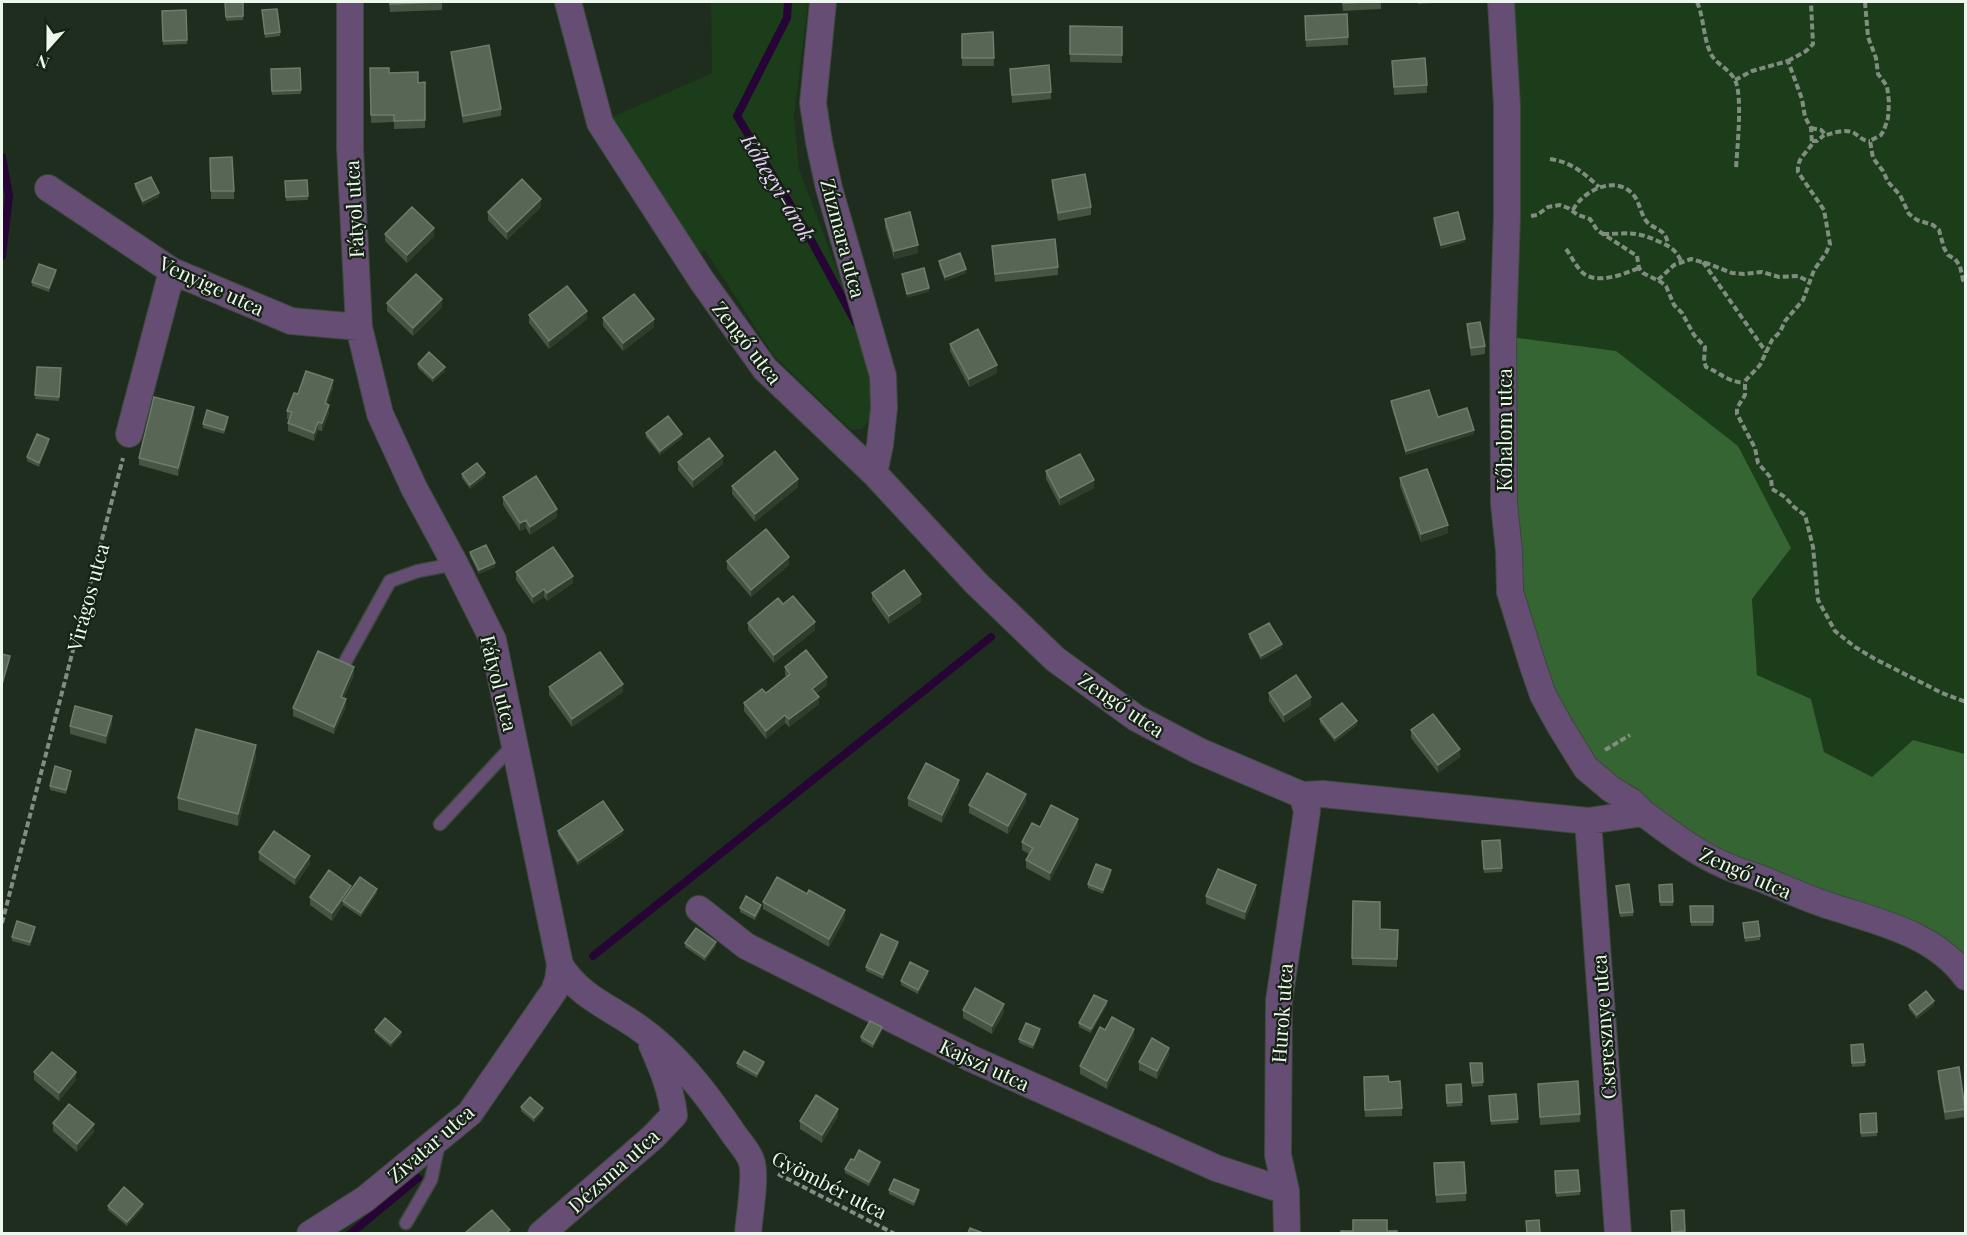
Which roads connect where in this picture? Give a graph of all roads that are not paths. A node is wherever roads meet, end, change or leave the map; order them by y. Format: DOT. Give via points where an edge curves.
graph roads {
  1 [pos="350,2"];
  2 [pos="568,2"];
  3 [pos="824,2"];
  4 [pos="1501,2"];
  5 [pos="48,188"];
  6 [pos="172,271"];
  7 [pos="358,327"];
  8 [pos="129,434"];
  9 [pos="874,473"];
  10 [pos="455,564"];
  11 [pos="344,663"];
  12 [pos="514,743"];
  13 [pos="1302,795"];
  14 [pos="1643,813"];
  15 [pos="1588,821"];
  16 [pos="440,824"];
  17 [pos="699,909"];
  18 [pos="560,966"];
  19 [pos="1965,977"];
  20 [pos="647,1034"];
  21 [pos="440,1137"];
  22 [pos="1286,1191"];
  23 [pos="406,1223"];
  24 [pos="310,1233"];
  25 [pos="541,1233"];
  26 [pos="748,1233"];
  27 [pos="1287,1233"];
  28 [pos="1618,1233"];
  1 -- 7 [label="street, Fátyol utca" via="350,148"];
  2 -- 9 [label="street, Zengő utca" via="600,123 702,281 765,369"];
  3 -- 9 [label="street, Zúzmara utca" via="813,103 830,188 883,376 884,408"];
  4 -- 14 [label="street, Kőhalom utca" via="1507,106 1504,504 1510,592 1536,676 1560,726 1586,768"];
  5 -- 6 [label="street, Venyige utca"];
  6 -- 7 [label="street, Venyige utca" via="291,321"];
  6 -- 8 [label="street"];
  7 -- 10 [label="street, Fátyol utca" via="380,414"];
  9 -- 13 [label="street, Zengő utca" via="976,583 1055,659 1136,718 1199,752"];
  10 -- 11 [label="lane" via="390,581"];
  10 -- 12 [label="street, Fátyol utca" via="493,640"];
  12 -- 16 [label="lane"];
  12 -- 18 [label="street, Fátyol utca"];
  13 -- 15 [label="street, Zengő utca"];
  13 -- 22 [label="street, Hurok utca" via="1307,811 1278,1000 1278,1155"];
  14 -- 15 [label="street, Zengő utca"];
  14 -- 19 [label="street, Zengő utca" via="1704,856 1726,866 1911,933 1937,950"];
  15 -- 28 [label="street, Cseresznye utca"];
  17 -- 22 [label="street, Kajszi utca" via="746,946 970,1058 1216,1168"];
  18 -- 20 [label="street, Fátyol utca" via="578,989"];
  18 -- 21 [label="street, Zivatar utca" via="554,991 470,1113"];
  20 -- 25 [label="street, Dézsma utca" via="666,1077 674,1115"];
  20 -- 26 [label="street, Fátyol utca" via="683,1068 752,1161"];
  21 -- 23 [label="lane" via="431,1180"];
  21 -- 24 [label="street, Zivatar utca" via="365,1199"];
  22 -- 27 [label="street, Hurok utca"];
}
